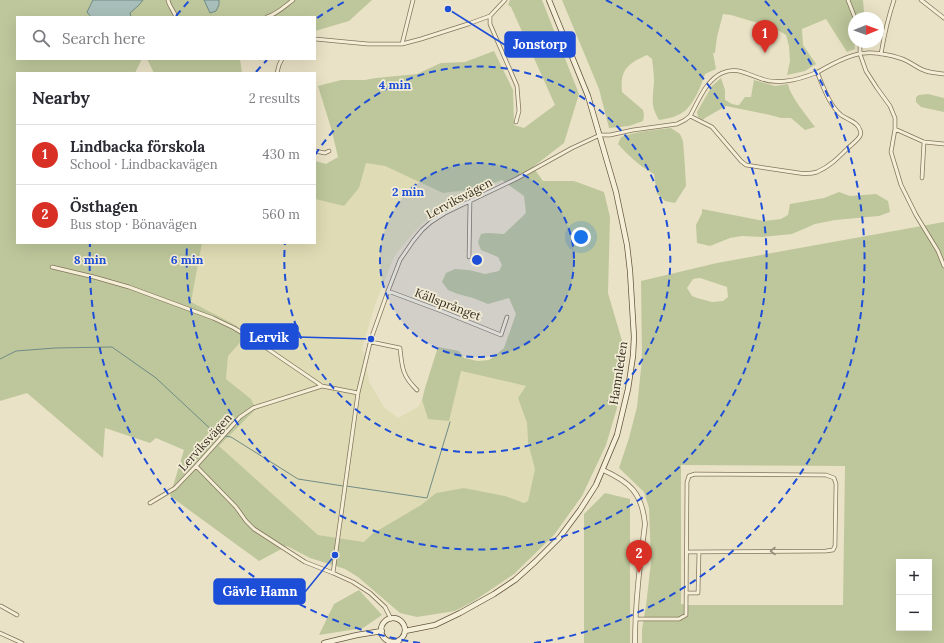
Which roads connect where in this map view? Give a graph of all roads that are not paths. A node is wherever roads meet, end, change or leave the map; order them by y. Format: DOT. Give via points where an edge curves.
graph roads {
  1 [pos="168,0"];
  2 [pos="293,0"];
  3 [pos="413,0"];
  4 [pos="506,0"];
  5 [pos="549,0"];
  6 [pos="848,0"];
  7 [pos="894,0"];
  8 [pos="920,0"];
  9 [pos="853,12"];
  10 [pos="176,16"];
  11 [pos="270,16"];
  12 [pos="490,16"];
  13 [pos="944,18"];
  14 [pos="316,39"];
  15 [pos="402,44"];
  16 [pos="860,48"];
  17 [pos="860,54"];
  18 [pos="881,54"];
  19 [pos="282,60"];
  20 [pos="277,72"];
  21 [pos="817,72"];
  22 [pos="944,74"];
  23 [pos="690,116"];
  24 [pos="516,122"];
  25 [pos="895,128"];
  26 [pos="600,135"];
  27 [pos="924,142"];
  28 [pos="944,144"];
  29 [pos="316,151"];
  30 [pos="329,151"];
  31 [pos="922,178"];
  32 [pos="470,201"];
  33 [pos="469,257"];
  34 [pos="944,266"];
  35 [pos="52,267"];
  36 [pos="388,291"];
  37 [pos="507,317"];
  38 [pos="370,342"];
  39 [pos="322,386"];
  40 [pos="417,390"];
  41 [pos="358,393"];
  42 [pos="196,466"];
  43 [pos="603,470"];
  44 [pos="150,503"];
  45 [pos="687,552"];
  46 [pos="699,552"];
  47 [pos="333,572"];
  48 [pos="686,593"];
  49 [pos="1,606"];
  50 [pos="17,615"];
  51 [pos="391,619"];
  52 [pos="635,619"];
  53 [pos="382,631"];
  54 [pos="405,631"];
  55 [pos="0,633"];
  56 [pos="391,642"];
  57 [pos="399,642"];
  58 [pos="22,643"];
  59 [pos="324,643"];
  60 [pos="635,643"];
  1 -- 10 [label="street"];
  2 -- 11 [label="street"];
  3 -- 15 [label="street"];
  4 -- 12 [label="street"];
  5 -- 26 [label="main road, Hamnleden" via="588,96"];
  6 -- 9 [label="street"];
  7 -- 18 [label="street"];
  8 -- 13 [label="street"];
  12 -- 15 [label="street"];
  12 -- 24 [label="street" via="490,24 517,86"];
  14 -- 15 [label="street"];
  16 -- 17 [label="street"];
  17 -- 18 [label="street"];
  17 -- 21 [label="street"];
  17 -- 25 [label="street" via="866,71 890,106 895,118"];
  18 -- 22 [label="street" via="906,60 925,71"];
  19 -- 20 [label="street"];
  21 -- 23 [label="street" via="786,81 772,81 738,70 726,71 709,82"];
  21 -- 23 [label="street" via="832,105 857,124 861,133 836,159 816,172 799,174 746,165 712,128"];
  23 -- 26 [label="street, Lerviksvägen" via="677,124"];
  25 -- 27 [label="street"];
  25 -- 34 [label="street" via="891,152 901,185"];
  26 -- 32 [label="street, Lerviksvägen"];
  26 -- 43 [label="main road, Hamnleden" via="616,192 627,246 634,337 628,389 617,435"];
  27 -- 28 [label="street"];
  27 -- 31 [label="street"];
  29 -- 30 [label="street"];
  32 -- 33 [label="street"];
  32 -- 36 [label="street, Lerviksvägen" via="431,222 422,230 400,260"];
  35 -- 39 [label="street, Lerviksvägen" via="129,287 213,318 262,345"];
  36 -- 37 [label="street, Källsprånget" via="501,335"];
  36 -- 38 [label="street, Lerviksvägen"];
  38 -- 40 [label="street" via="400,348 400,360 406,376"];
  38 -- 41 [label="street, Lerviksvägen"];
  39 -- 41 [label="street, Lerviksvägen"];
  39 -- 42 [label="street, Lerviksvägen" via="253,408 240,417"];
  41 -- 47 [label="street, Lerviksvägen"];
  42 -- 44 [label="street, Lerviksvägen" via="175,488"];
  42 -- 47 [label="street" via="254,529 305,562"];
  43 -- 52 [label="street" via="632,488 644,513"];
  43 -- 54 [label="main road, Hamnleden" via="588,499 560,537 515,580 435,625"];
  45 -- 46 [label="street"];
  45 -- 46 [label="street, one-way" via="689,476 826,475 834,478 836,484 833,550"];
  45 -- 48 [label="street"];
  46 -- 48 [label="street" via="698,593"];
  47 -- 51 [label="street" via="370,593 385,607"];
  48 -- 52 [label="street" via="686,615 679,619"];
  49 -- 50 [label="street"];
  51 -- 53 [label="main road" via="385,622"];
  51 -- 54 [label="main road" via="401,621"];
  52 -- 60 [label="street"];
  53 -- 56 [label="main road" via="384,637"];
  53 -- 59 [label="main road"];
  54 -- 57 [label="main road"];
  55 -- 58 [label="street"];
  56 -- 57 [label="main road"];
}
